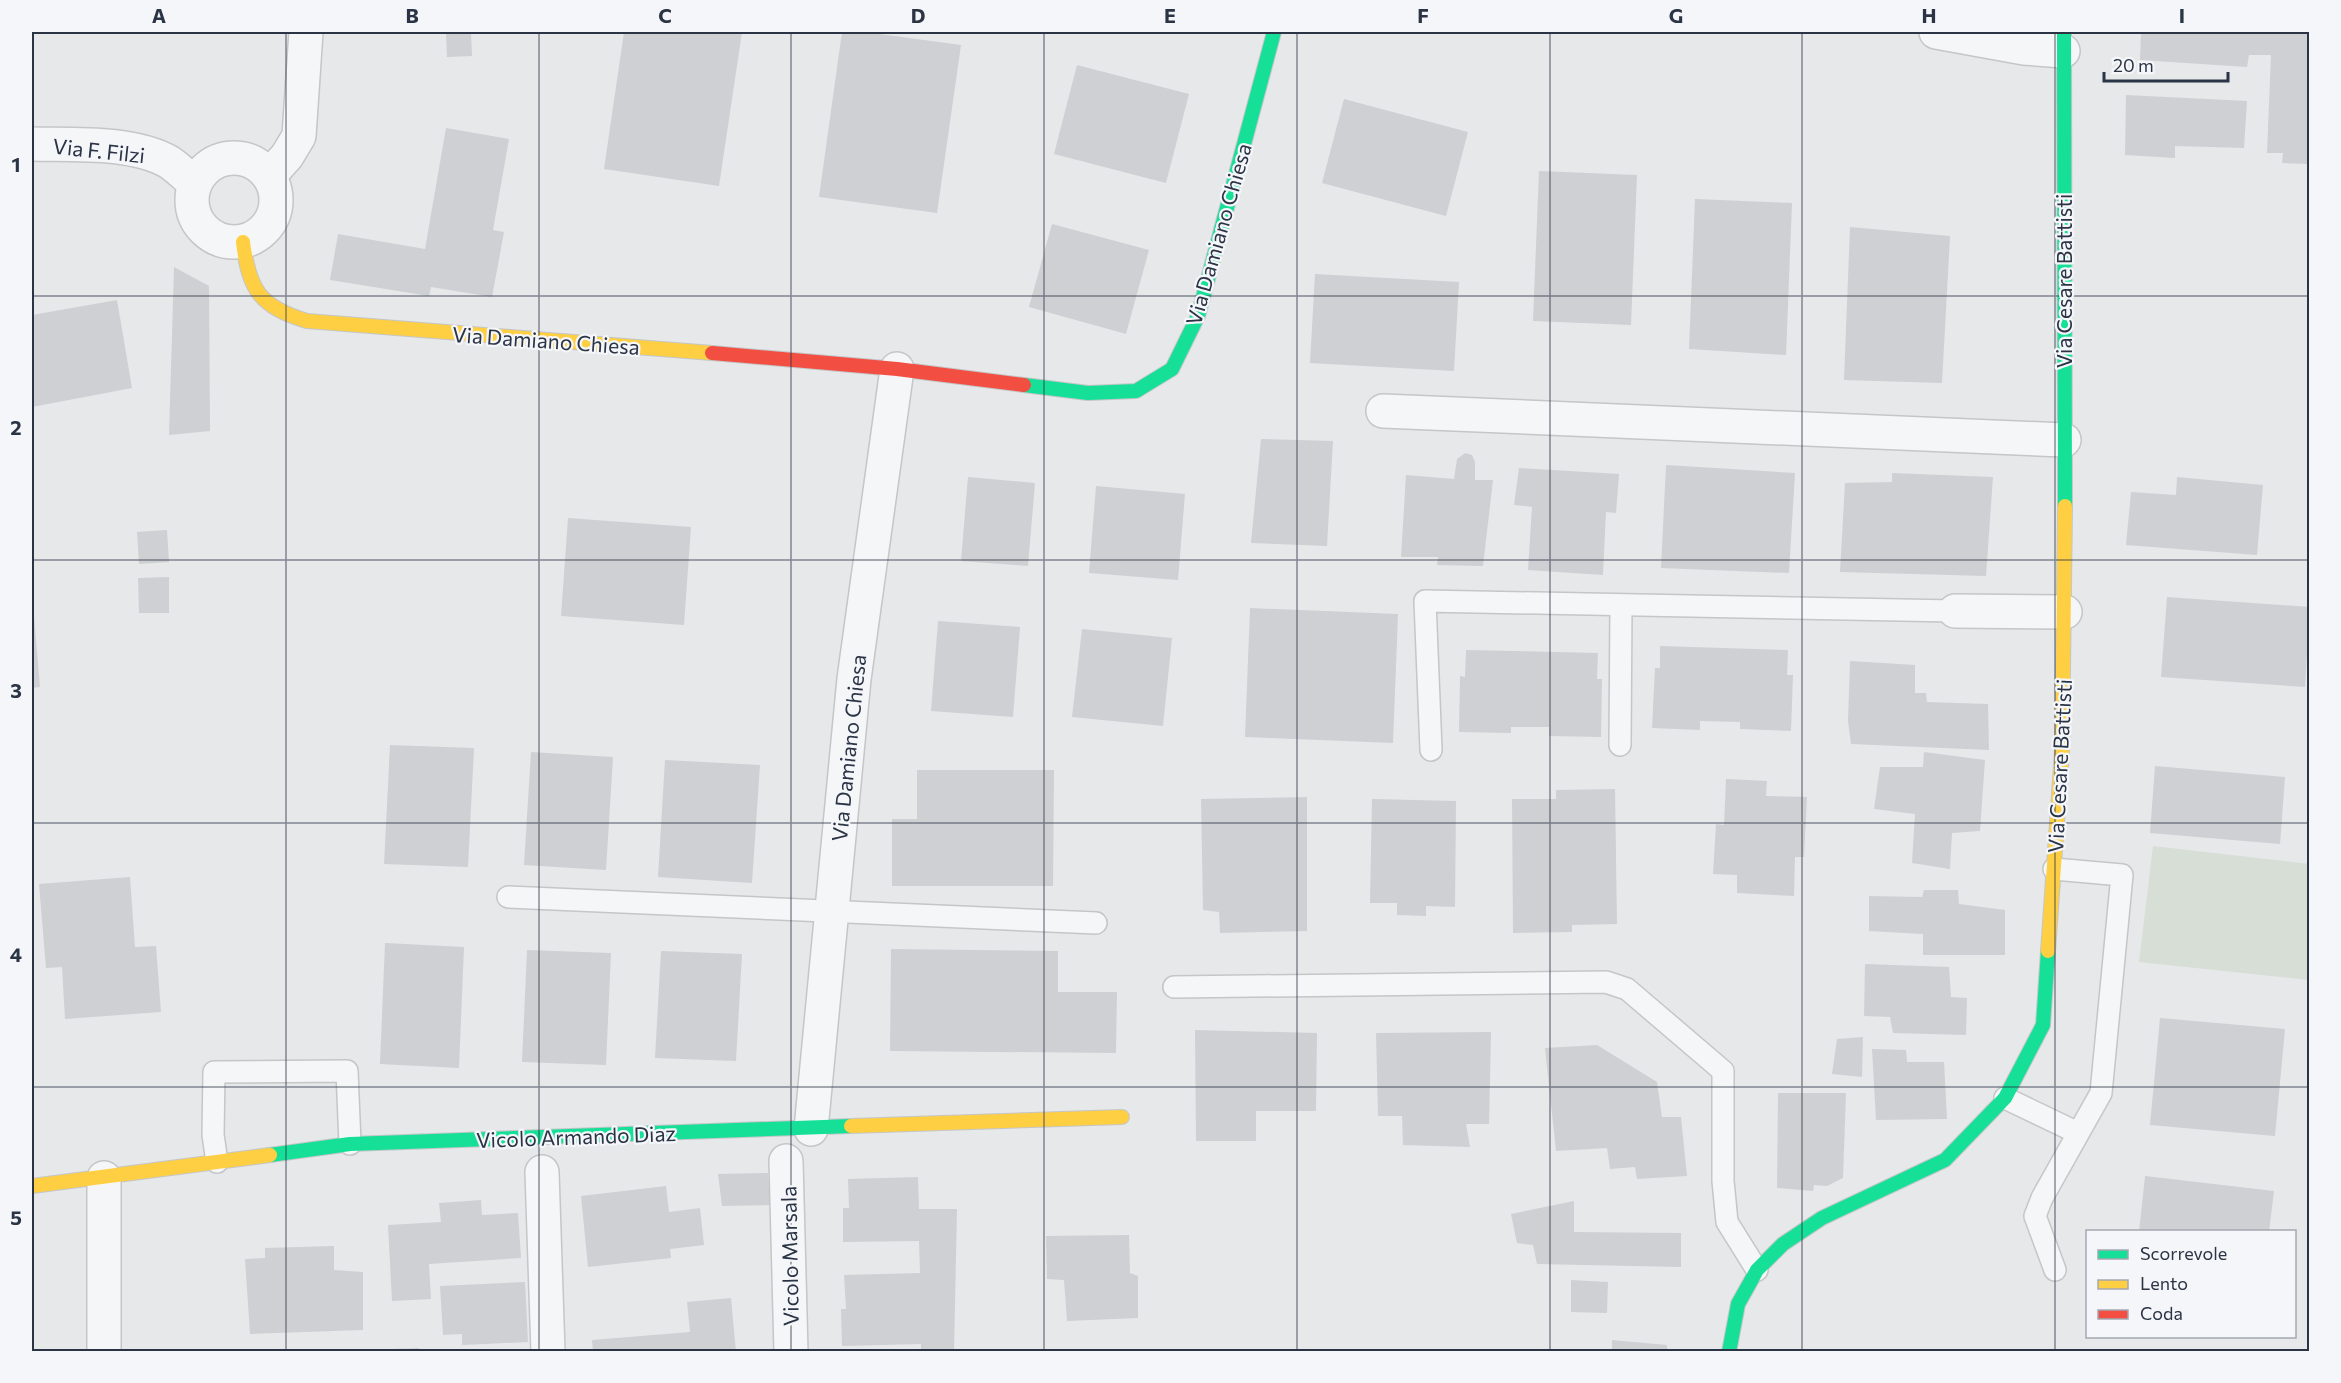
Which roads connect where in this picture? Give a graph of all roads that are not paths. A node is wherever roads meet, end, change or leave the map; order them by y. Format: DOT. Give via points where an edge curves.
graph roads {
  1 [pos="306,32"];
  2 [pos="1274,32"];
  3 [pos="1936,32"];
  4 [pos="2063,41"];
  5 [pos="32,144"];
  6 [pos="269,176"];
  7 [pos="194,183"];
  8 [pos="243,242"];
  9 [pos="897,369"];
  10 [pos="1383,411"];
  11 [pos="2064,440"];
  12 [pos="1621,605"];
  13 [pos="1955,610"];
  14 [pos="2065,612"];
  15 [pos="1620,745"];
  16 [pos="1431,750"];
  17 [pos="2054,869"];
  18 [pos="508,897"];
  19 [pos="832,912"];
  20 [pos="1096,923"];
  21 [pos="1174,987"];
  22 [pos="2005,1098"];
  23 [pos="1122,1117"];
  24 [pos="811,1128"];
  25 [pos="2078,1133"];
  26 [pos="350,1144"];
  27 [pos="786,1161"];
  28 [pos="217,1162"];
  29 [pos="542,1173"];
  30 [pos="104,1178"];
  31 [pos="32,1186"];
  32 [pos="1757,1270"];
  33 [pos="2055,1270"];
  34 [pos="104,1352"];
  35 [pos="548,1352"];
  36 [pos="791,1352"];
  37 [pos="1729,1352"];
  1 -- 6 [label="street" via="299,136"];
  2 -- 9 [label="street, Via Damiano Chiesa" via="1198,316 1172,369 1136,391 1088,393"];
  3 -- 4 [label="street" via="2024,48"];
  4 -- 11 [label="street, Via Cesare Battisti"];
  5 -- 7 [label="street, Via F. Filzi" via="149,153 170,163"];
  6 -- 7 [label="street" via="249,160 223,159 201,172"];
  6 -- 8 [label="street" via="276,202 273,216 256,237"];
  7 -- 8 [label="street" via="192,210 205,232 229,243"];
  8 -- 9 [label="street, Via Damiano Chiesa" via="244,258 259,296 289,316 313,322"];
  9 -- 19 [label="street, Via Damiano Chiesa" via="854,679"];
  10 -- 11 [label="street"];
  11 -- 14 [label="street, Via Cesare Battisti"];
  12 -- 13 [label="lane"];
  12 -- 15 [label="lane"];
  12 -- 16 [label="lane" via="1425,602"];
  13 -- 14 [label="street"];
  14 -- 17 [label="street, Via Cesare Battisti"];
  17 -- 22 [label="street, Via Cesare Battisti" via="2043,1025"];
  17 -- 25 [label="lane" via="2122,874 2101,1093"];
  18 -- 19 [label="lane"];
  19 -- 20 [label="lane"];
  19 -- 24 [label="street, Via Damiano Chiesa"];
  21 -- 32 [label="lane" via="1606,982 1627,989 1724,1071 1727,1222"];
  22 -- 25 [label="lane"];
  22 -- 32 [label="street, Via Cesare Battisti" via="1945,1160 1822,1218 1783,1244"];
  23 -- 24 [label="street, Vicolo Armando Diaz"];
  24 -- 26 [label="street, Vicolo Armando Diaz"];
  25 -- 33 [label="lane" via="2036,1216"];
  26 -- 28 [label="street, Vicolo Armando Diaz"];
  26 -- 28 [label="lane" via="347,1071 214,1072 213,1135"];
  27 -- 36 [label="street, Vicolo Marsala"];
  28 -- 30 [label="street, Vicolo Armando Diaz"];
  29 -- 35 [label="street"];
  30 -- 31 [label="street, Vicolo Armando Diaz"];
  30 -- 34 [label="street"];
  32 -- 37 [label="street, Via Cesare Battisti" via="1738,1304"];
}
